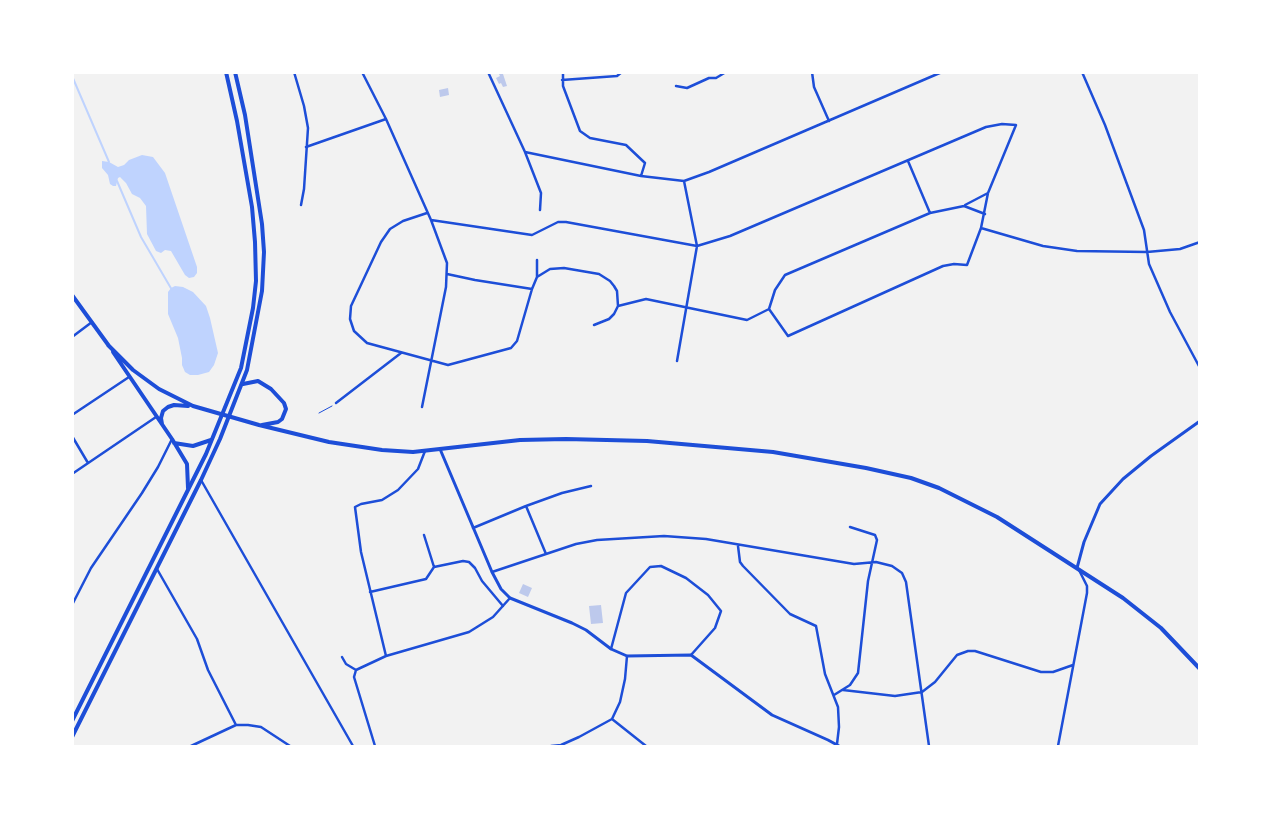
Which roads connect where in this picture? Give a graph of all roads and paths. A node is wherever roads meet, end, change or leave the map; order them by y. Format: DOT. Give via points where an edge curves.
graph roads {
  1 [pos="226,72"];
  2 [pos="235,72"];
  3 [pos="294,72"];
  4 [pos="362,72"];
  5 [pos="488,72"];
  6 [pos="563,72"];
  7 [pos="622,72"];
  8 [pos="726,72"];
  9 [pos="812,72"];
  10 [pos="942,72"];
  11 [pos="1082,72"];
  12 [pos="562,80"];
  13 [pos="676,86"];
  14 [pos="386,120"];
  15 [pos="829,121"];
  16 [pos="306,147"];
  17 [pos="525,152"];
  18 [pos="908,161"];
  19 [pos="641,176"];
  20 [pos="684,181"];
  21 [pos="988,193"];
  22 [pos="301,205"];
  23 [pos="964,206"];
  24 [pos="540,210"];
  25 [pos="427,213"];
  26 [pos="930,213"];
  27 [pos="985,214"];
  28 [pos="431,220"];
  29 [pos="981,228"];
  30 [pos="1200,242"];
  31 [pos="697,246"];
  32 [pos="1147,252"];
  33 [pos="536,260"];
  34 [pos="448,274"];
  35 [pos="537,277"];
  36 [pos="532,288"];
  37 [pos="72,295"];
  38 [pos="618,306"];
  39 [pos="688,308"];
  40 [pos="769,309"];
  41 [pos="92,322"];
  42 [pos="594,325"];
  43 [pos="72,338"];
  44 [pos="108,345"];
  45 [pos="401,352"];
  46 [pos="430,360"];
  47 [pos="677,362"];
  48 [pos="1200,368"];
  49 [pos="129,378"];
  50 [pos="243,384"];
  51 [pos="336,403"];
  52 [pos="193,406"];
  53 [pos="422,407"];
  54 [pos="319,413"];
  55 [pos="72,415"];
  56 [pos="222,415"];
  57 [pos="156,416"];
  58 [pos="229,417"];
  59 [pos="1200,420"];
  60 [pos="259,425"];
  61 [pos="162,426"];
  62 [pos="72,436"];
  63 [pos="212,440"];
  64 [pos="173,441"];
  65 [pos="440,449"];
  66 [pos="424,451"];
  67 [pos="88,464"];
  68 [pos="72,474"];
  69 [pos="201,480"];
  70 [pos="591,486"];
  71 [pos="188,490"];
  72 [pos="526,506"];
  73 [pos="850,526"];
  74 [pos="473,528"];
  75 [pos="424,535"];
  76 [pos="738,546"];
  77 [pos="546,554"];
  78 [pos="871,564"];
  79 [pos="434,567"];
  80 [pos="1077,568"];
  81 [pos="157,569"];
  82 [pos="492,572"];
  83 [pos="370,592"];
  84 [pos="510,598"];
  85 [pos="72,605"];
  86 [pos="503,606"];
  87 [pos="611,648"];
  88 [pos="691,655"];
  89 [pos="386,656"];
  90 [pos="627,656"];
  91 [pos="342,657"];
  92 [pos="1073,665"];
  93 [pos="1200,669"];
  94 [pos="356,670"];
  95 [pos="843,690"];
  96 [pos="922,692"];
  97 [pos="834,695"];
  98 [pos="612,718"];
  99 [pos="72,721"];
  100 [pos="236,725"];
  101 [pos="72,737"];
  102 [pos="838,745"];
  103 [pos="192,746"];
  104 [pos="290,746"];
  105 [pos="353,746"];
  106 [pos="375,746"];
  107 [pos="551,746"];
  108 [pos="561,746"];
  109 [pos="646,746"];
  110 [pos="929,746"];
  111 [pos="1058,746"];
  1 -- 56 [label="main road" via="252,207 256,281 241,368"];
  2 -- 50 [label="main road" via="248,134 264,252 262,291"];
  3 -- 16 [label="street" via="308,128"];
  4 -- 14 [label="street"];
  5 -- 17 [label="street"];
  6 -- 12 [label="street"];
  7 -- 12 [label="street" via="617,76"];
  8 -- 13 [label="street" via="686,88"];
  9 -- 15 [label="street" via="814,87"];
  10 -- 15 [label="street"];
  11 -- 32 [label="street" via="1144,230"];
  12 -- 19 [label="street" via="580,131 590,138 626,145 645,162"];
  14 -- 16 [label="street"];
  14 -- 25 [label="street"];
  15 -- 20 [label="street"];
  16 -- 22 [label="street"];
  17 -- 19 [label="street"];
  17 -- 24 [label="street" via="541,193"];
  18 -- 21 [label="street" via="986,127 1016,125"];
  18 -- 26 [label="street"];
  18 -- 31 [label="street" via="730,236"];
  19 -- 20 [label="street"];
  20 -- 31 [label="street"];
  21 -- 23 [label="street"];
  21 -- 27 [label="street"];
  23 -- 26 [label="street"];
  23 -- 27 [label="street"];
  25 -- 28 [label="street"];
  25 -- 45 [label="street" via="390,229 351,306 350,319 360,337 367,343"];
  26 -- 40 [label="street" via="785,275 775,290"];
  27 -- 29 [label="street"];
  28 -- 31 [label="street" via="532,235 558,222 566,222"];
  28 -- 34 [label="street" via="445,254"];
  29 -- 32 [label="street" via="1043,246 1076,251"];
  29 -- 40 [label="street" via="967,265 943,266 788,336"];
  30 -- 32 [label="street" via="1180,249"];
  31 -- 39 [label="street"];
  32 -- 48 [label="street" via="1167,304"];
  33 -- 35 [label="street"];
  34 -- 36 [label="street"];
  34 -- 46 [label="street"];
  35 -- 36 [label="street"];
  35 -- 38 [label="street" via="550,269 564,268 599,274 617,291"];
  36 -- 46 [label="street" via="517,341 511,348 448,365"];
  37 -- 41 [label="main road"];
  38 -- 39 [label="street" via="646,299"];
  38 -- 42 [label="street" via="609,319"];
  39 -- 40 [label="street" via="747,320"];
  39 -- 47 [label="street"];
  41 -- 43 [label="street"];
  41 -- 44 [label="main road"];
  44 -- 49 [label="main road"];
  44 -- 52 [label="main road" via="133,370 159,389"];
  45 -- 46 [label="street"];
  45 -- 51 [label="street"];
  46 -- 53 [label="street"];
  49 -- 55 [label="street"];
  49 -- 57 [label="main road"];
  50 -- 58 [label="main road"];
  50 -- 60 [label="main road" via="258,381 284,403 286,409 278,422"];
  51 -- 54 [label="path"];
  52 -- 56 [label="main road"];
  52 -- 61 [label="main road" via="168,406 163,411"];
  56 -- 58 [label="main road"];
  56 -- 63 [label="main road"];
  57 -- 61 [label="main road"];
  57 -- 67 [label="street"];
  58 -- 60 [label="main road"];
  58 -- 69 [label="main road"];
  59 -- 80 [label="street" via="1123,479 1100,504"];
  60 -- 66 [label="main road" via="337,443 382,450"];
  61 -- 64 [label="main road"];
  62 -- 67 [label="street"];
  63 -- 64 [label="main road" via="193,446"];
  63 -- 71 [label="main road"];
  64 -- 71 [label="main road" via="187,464"];
  64 -- 85 [label="street" via="91,568"];
  65 -- 66 [label="main road"];
  65 -- 74 [label="street"];
  65 -- 80 [label="main road" via="520,440 639,440 773,452 866,468 939,488 1028,536"];
  66 -- 83 [label="street" via="418,469 398,490 382,500 355,507"];
  67 -- 68 [label="street"];
  69 -- 81 [label="main road"];
  69 -- 105 [label="street"];
  70 -- 72 [label="street"];
  71 -- 99 [label="main road"];
  72 -- 74 [label="street"];
  72 -- 77 [label="street"];
  73 -- 78 [label="street" via="876,537"];
  74 -- 82 [label="street"];
  75 -- 79 [label="street"];
  76 -- 77 [label="street" via="664,536 583,543"];
  76 -- 78 [label="street"];
  76 -- 97 [label="street" via="740,562 750,573 790,614 816,626 825,674"];
  77 -- 82 [label="street"];
  78 -- 95 [label="street" via="858,673"];
  78 -- 96 [label="street" via="892,566 904,577"];
  79 -- 83 [label="street" via="426,578"];
  79 -- 86 [label="street" via="469,562"];
  80 -- 92 [label="street" via="1087,586 1087,593"];
  80 -- 93 [label="main road" via="1161,628"];
  81 -- 100 [label="street" via="197,639 208,670"];
  81 -- 101 [label="main road"];
  82 -- 84 [label="street"];
  83 -- 89 [label="street"];
  84 -- 86 [label="street"];
  84 -- 87 [label="street" via="572,623"];
  86 -- 89 [label="street" via="493,617 469,632"];
  87 -- 88 [label="street" via="626,593 650,567 661,566 686,578 708,595 721,611 715,628"];
  87 -- 90 [label="street"];
  88 -- 90 [label="street"];
  88 -- 102 [label="street" via="772,715"];
  89 -- 94 [label="street"];
  90 -- 98 [label="street" via="622,694"];
  91 -- 94 [label="street"];
  92 -- 96 [label="street" via="1054,672 1041,672 968,651 956,655 936,682"];
  92 -- 111 [label="street"];
  94 -- 106 [label="street" via="354,677"];
  95 -- 96 [label="street" via="890,696"];
  95 -- 97 [label="street"];
  96 -- 110 [label="street"];
  97 -- 102 [label="street" via="839,716"];
  98 -- 108 [label="street"];
  98 -- 109 [label="street"];
  100 -- 103 [label="street"];
  100 -- 104 [label="street" via="261,727"];
  107 -- 108 [label="street"];
}
